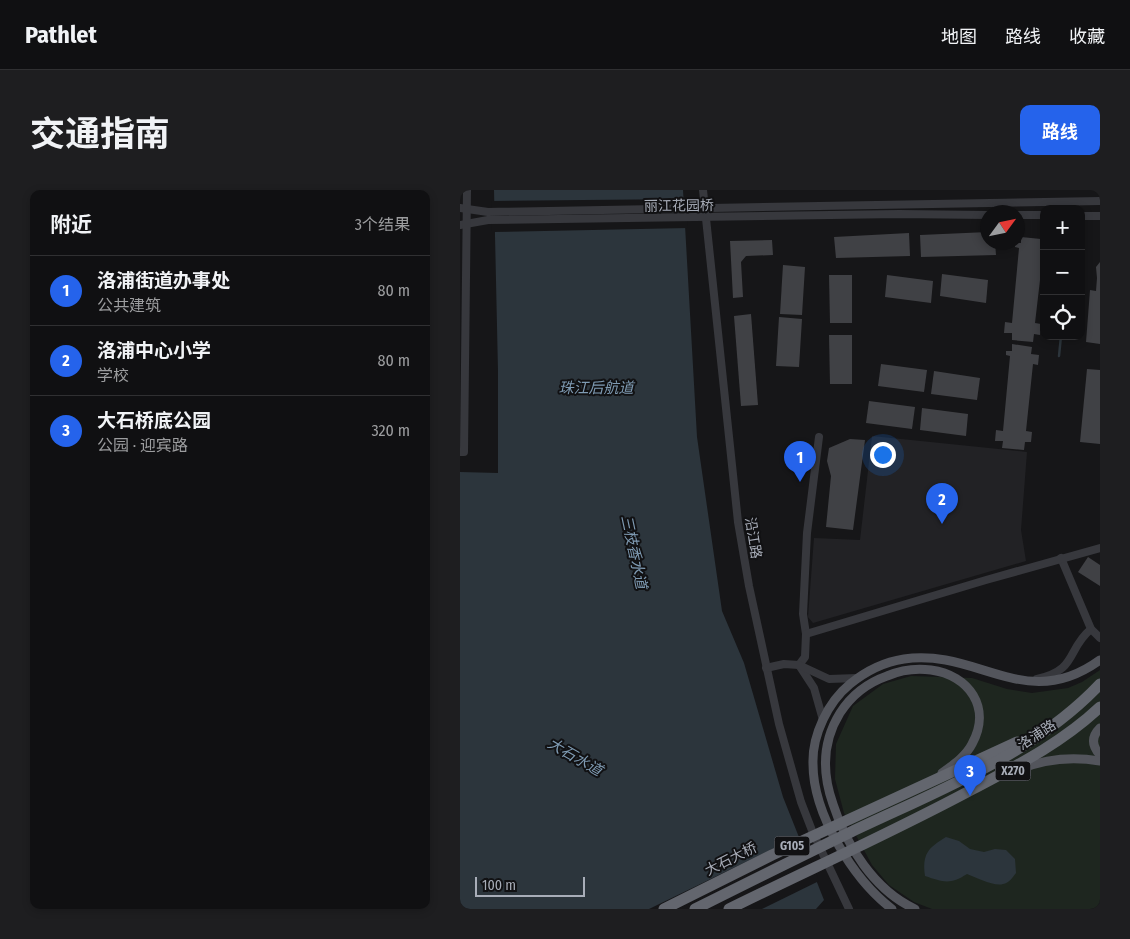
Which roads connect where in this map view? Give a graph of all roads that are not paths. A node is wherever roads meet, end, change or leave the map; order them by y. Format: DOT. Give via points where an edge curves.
graph roads {
  1 [pos="467,190"];
  2 [pos="703,190"];
  3 [pos="1100,201"];
  4 [pos="460,208"];
  5 [pos="980,214"];
  6 [pos="1025,215"];
  7 [pos="1040,215"];
  8 [pos="1085,216"];
  9 [pos="1100,216"];
  10 [pos="460,225"];
  11 [pos="463,240"];
  12 [pos="819,437"];
  13 [pos="460,452"];
  14 [pos="1100,548"];
  15 [pos="1061,558"];
  16 [pos="1091,629"];
  17 [pos="806,634"];
  18 [pos="1100,638"];
  19 [pos="1100,660"];
  20 [pos="799,665"];
  21 [pos="766,668"];
  22 [pos="857,678"];
  23 [pos="1024,681"];
  24 [pos="1100,684"];
  25 [pos="1100,707"];
  26 [pos="824,720"];
  27 [pos="1057,722"];
  28 [pos="1100,728"];
  29 [pos="1100,755"];
  30 [pos="1100,762"];
  31 [pos="921,785"];
  32 [pos="927,797"];
  33 [pos="934,810"];
  34 [pos="664,909"];
  35 [pos="695,909"];
  36 [pos="729,909"];
  37 [pos="849,909"];
  38 [pos="891,909"];
  39 [pos="915,909"];
  1 -- 11 [label="street"];
  2 -- 21 [label="street, 沿江路" via="738,522"];
  3 -- 4 [label="street, 丽江花园桥" via="488,212"];
  5 -- 10 [label="street, 丽江花园桥" via="488,220"];
  6 -- 7 [label="street"];
  8 -- 9 [label="street"];
  11 -- 13 [label="street" via="464,452"];
  12 -- 17 [label="street" via="807,532 803,614"];
  14 -- 15 [label="street"];
  15 -- 16 [label="street"];
  15 -- 17 [label="street"];
  16 -- 18 [label="street"];
  16 -- 23 [label="street" via="1083,635 1068,664 1055,674"];
  17 -- 20 [label="street" via="805,657"];
  19 -- 23 [label="main road" via="1079,674 1064,679"];
  20 -- 21 [label="street"];
  20 -- 22 [label="street" via="829,679"];
  20 -- 26 [label="street" via="814,688"];
  21 -- 37 [label="street, 沿江路" via="801,802"];
  22 -- 23 [label="main road" via="889,663 920,658 950,662"];
  22 -- 26 [label="main road" via="838,696"];
  24 -- 27 [label="highway, 洛浦路 / G105"];
  25 -- 33 [label="highway, 洛浦路 / G105" via="1035,756"];
  26 -- 38 [label="main road" via="812,766 824,813 855,872"];
  27 -- 31 [label="highway, 洛浦路 / G105"];
  27 -- 32 [label="highway, 洛浦路 / G105" via="1004,757"];
  28 -- 29 [label="main road" via="1094,735 1094,746"];
  30 -- 33 [label="main road, X270" via="1071,758 1029,765"];
  31 -- 34 [label="highway, 大石大桥 / G105"];
  31 -- 39 [label="main road" via="966,752 976,736 979,709 964,683 948,674 924,669 904,670 872,682 843,709 832,727 825,762 835,811 857,854 884,889"];
  32 -- 35 [label="highway, 大石大桥 / G105"];
  33 -- 36 [label="highway, G105"];
}
